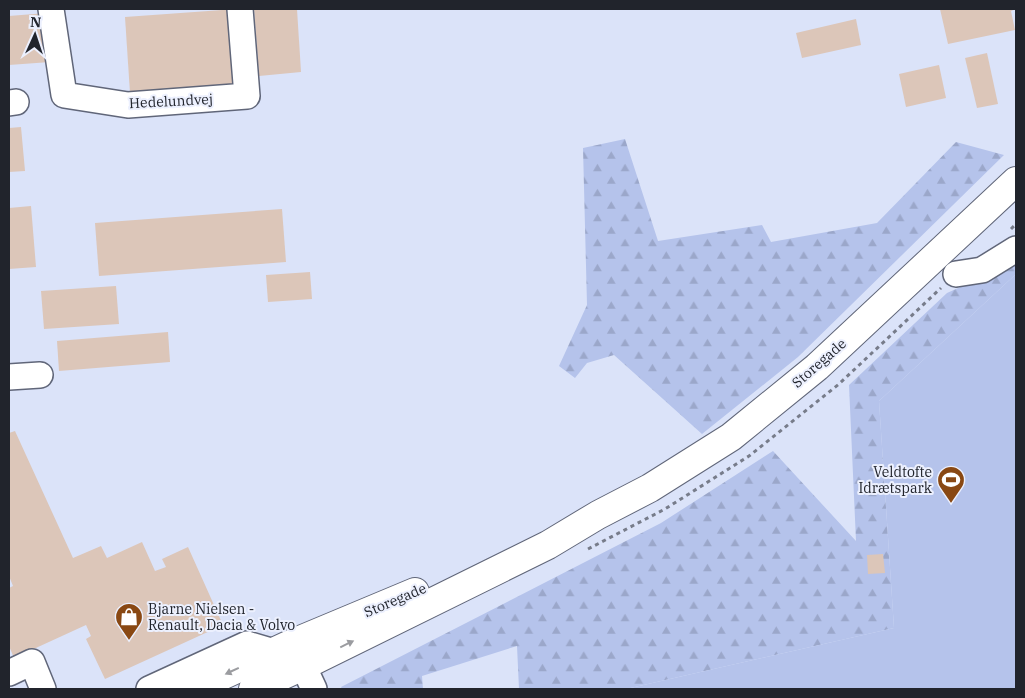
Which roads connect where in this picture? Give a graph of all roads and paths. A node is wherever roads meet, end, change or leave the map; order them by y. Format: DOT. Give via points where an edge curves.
graph roads {
  1 [pos="51,9"];
  2 [pos="240,9"];
  3 [pos="1016,181"];
  4 [pos="1016,249"];
  5 [pos="956,274"];
  6 [pos="40,375"];
  7 [pos="9,377"];
  8 [pos="296,663"];
  9 [pos="9,673"];
  10 [pos="43,689"];
  11 [pos="149,689"];
  12 [pos="193,689"];
  13 [pos="253,689"];
  1 -- 2 [label="street, Hedelundvej" via="64,95 128,105 247,96"];
  3 -- 8 [label="main road, Storegade" via="816,367 731,437 650,488"];
  4 -- 5 [label="street" via="982,270"];
  6 -- 7 [label="street"];
  8 -- 11 [label="street" via="247,644"];
  8 -- 12 [label="main road, Storegade, one-way"];
  8 -- 13 [label="main road, Storegade"];
  9 -- 10 [label="street" via="32,662"];
}
